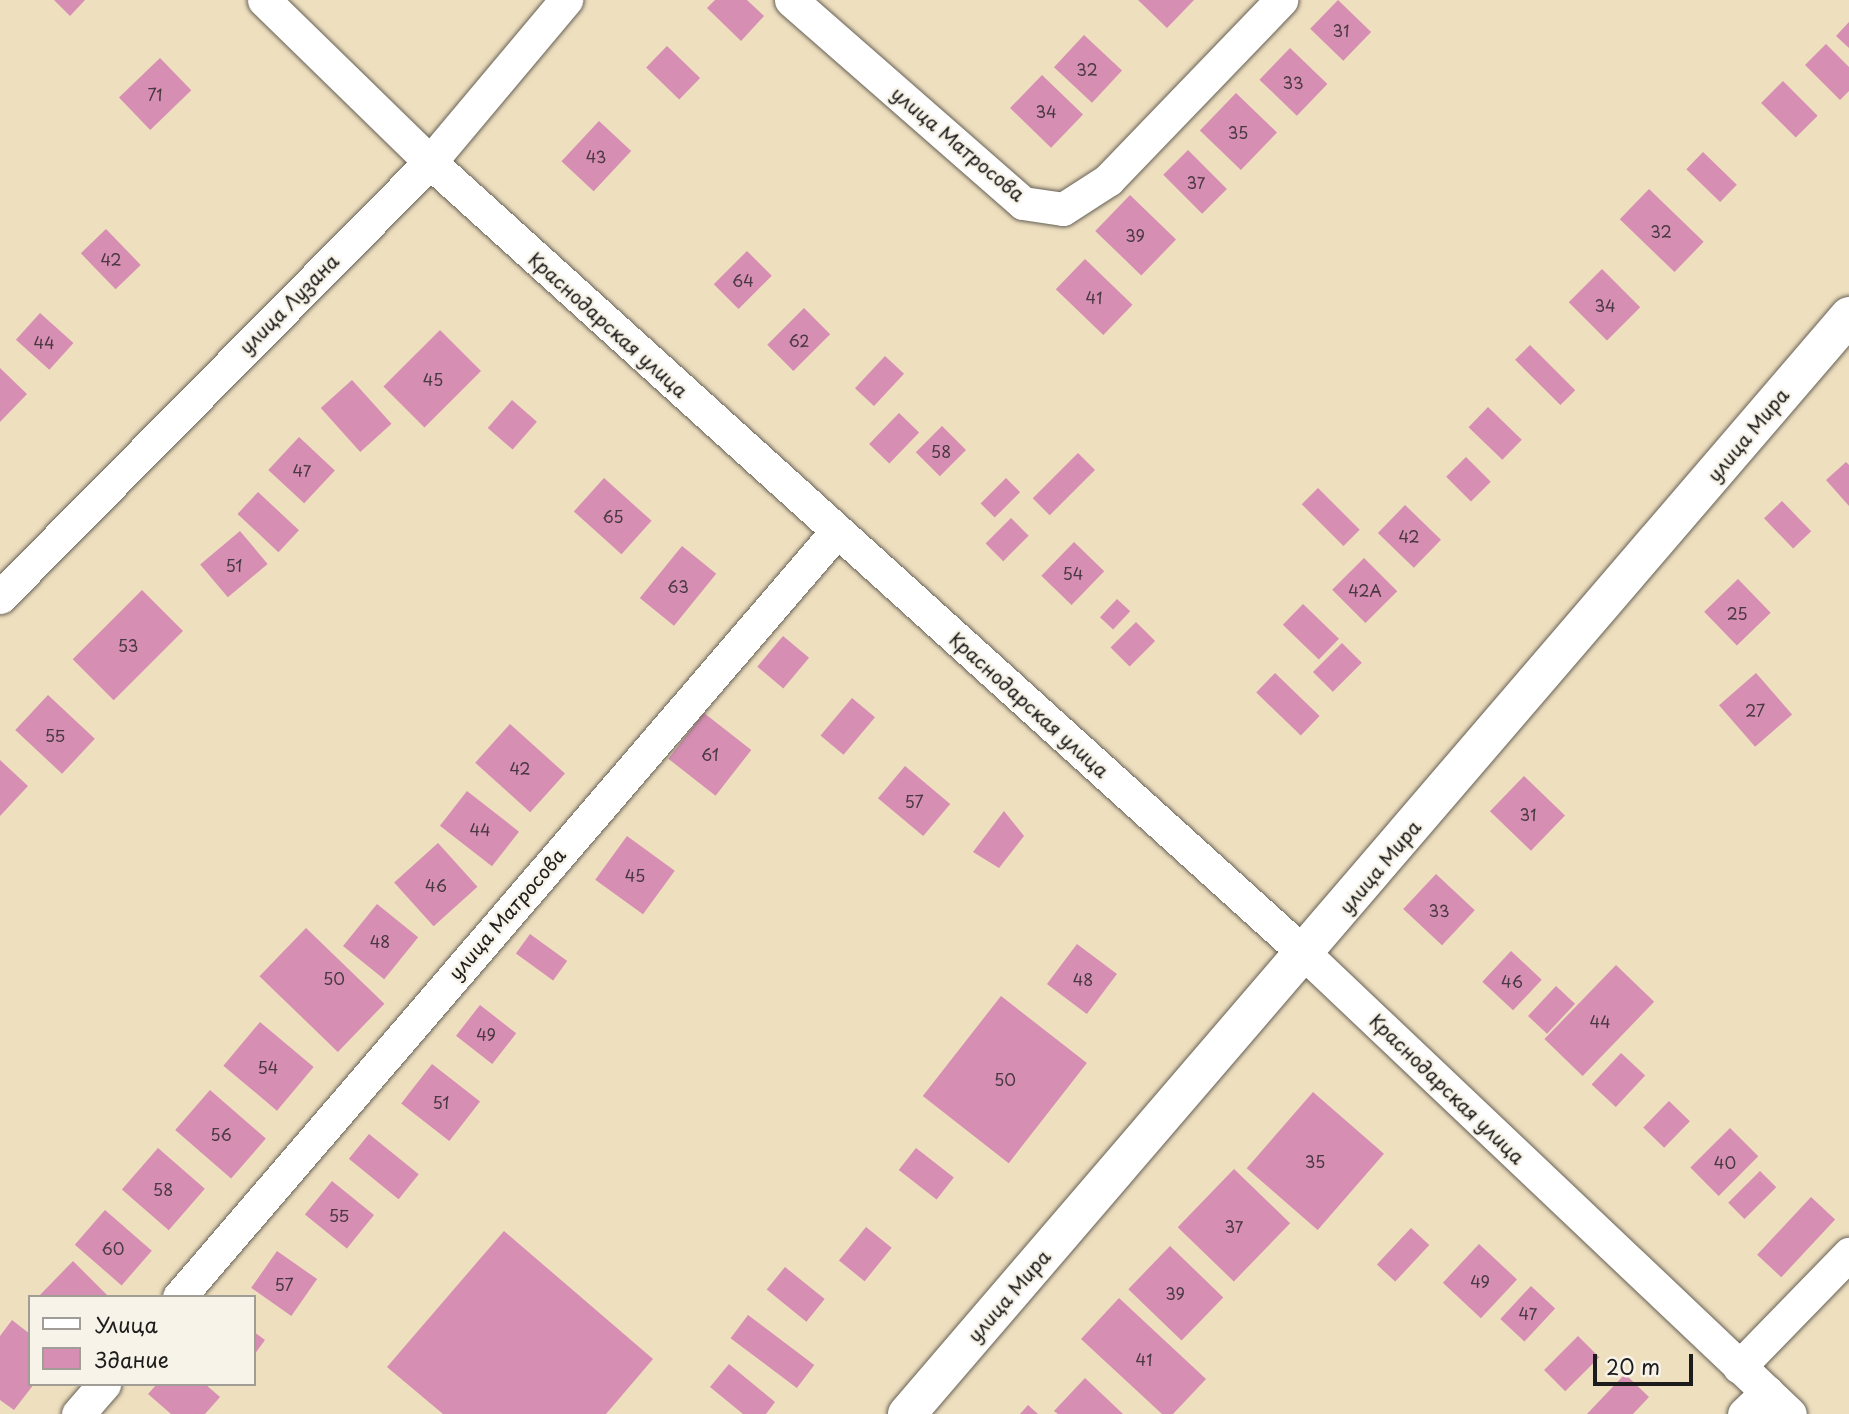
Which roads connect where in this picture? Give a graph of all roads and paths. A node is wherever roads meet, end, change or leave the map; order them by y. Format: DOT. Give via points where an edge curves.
graph roads {
  1 [pos="264,0"];
  2 [pos="566,0"];
  3 [pos="791,0"];
  4 [pos="1281,0"];
  5 [pos="430,162"];
  6 [pos="1849,316"];
  7 [pos="836,532"];
  8 [pos="0,597"];
  9 [pos="1305,954"];
  10 [pos="1849,1254"];
  11 [pos="181,1295"];
  12 [pos="1739,1367"];
  13 [pos="102,1386"];
  14 [pos="1767,1407"];
  15 [pos="78,1414"];
  16 [pos="907,1414"];
  1 -- 5 [label="street, Краснодарская улица"];
  2 -- 5 [label="street, улица Лузана"];
  3 -- 4 [label="street, улица Матросова" via="1023,203 1063,209 1108,180"];
  5 -- 7 [label="street, Краснодарская улица"];
  5 -- 8 [label="street, улица Лузана"];
  6 -- 9 [label="main road, улица Мира"];
  7 -- 9 [label="street, Краснодарская улица"];
  7 -- 11 [label="street, улица Матросова"];
  9 -- 12 [label="street, Краснодарская улица"];
  9 -- 16 [label="main road, улица Мира"];
  10 -- 12 [label="street"];
  12 -- 14 [label="street, Краснодарская улица"];
  13 -- 15 [label="street"];
}
